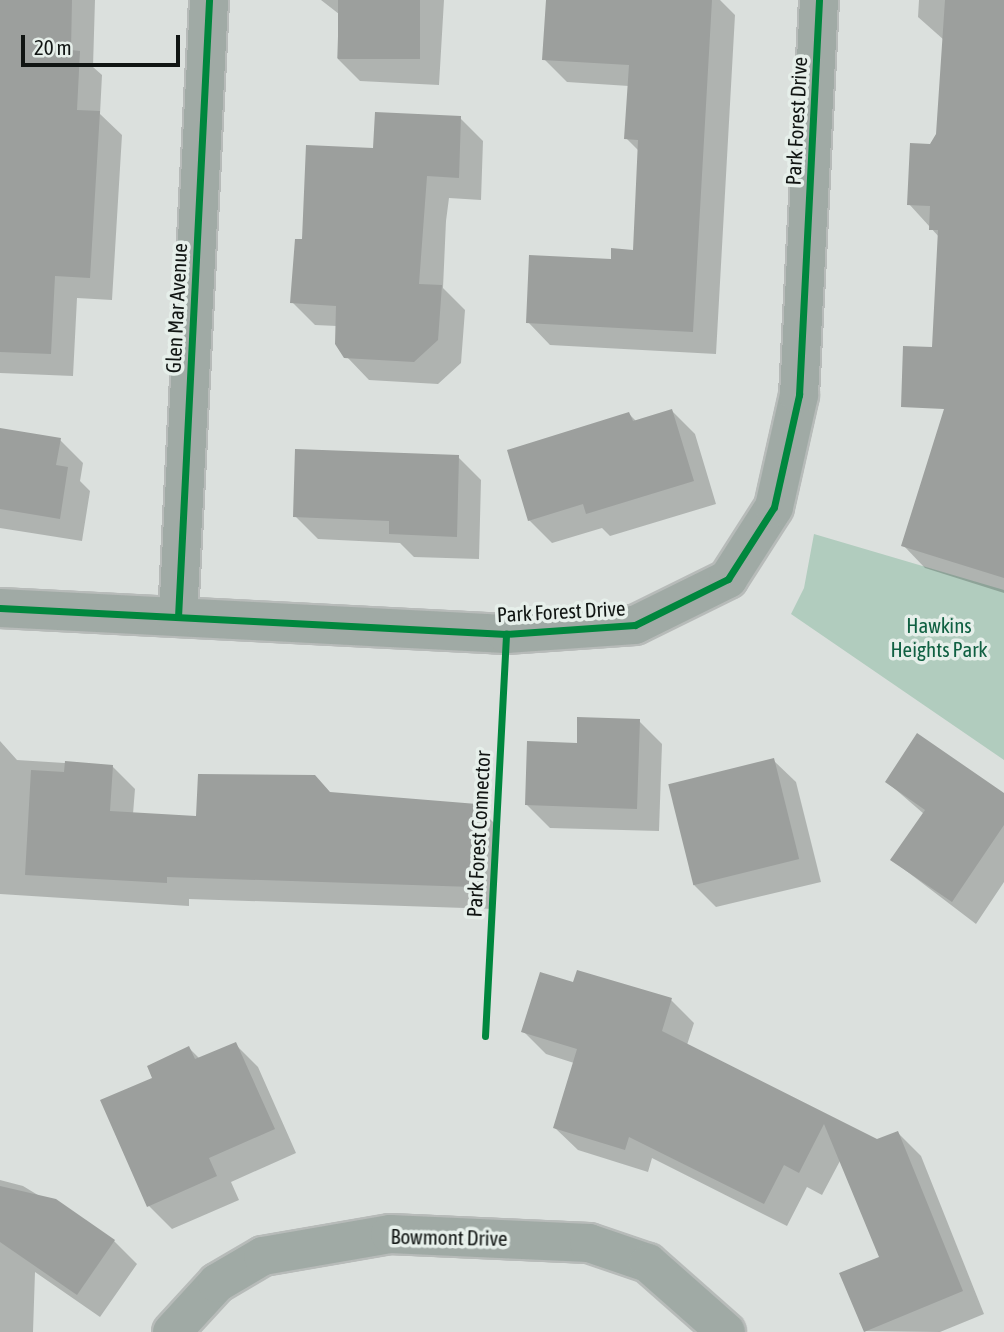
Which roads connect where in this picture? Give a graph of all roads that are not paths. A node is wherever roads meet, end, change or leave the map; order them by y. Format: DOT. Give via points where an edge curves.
graph roads {
  1 [pos="209,0"];
  2 [pos="819,0"];
  3 [pos="0,608"];
  4 [pos="178,617"];
  5 [pos="172,1332"];
  6 [pos="726,1332"];
  1 -- 4 [label="street, Glen Mar Avenue"];
  2 -- 4 [label="street, Park Forest Drive" via="799,395 774,507 728,579 635,625 506,634"];
  3 -- 4 [label="street, Park Forest Drive"];
  5 -- 6 [label="street, Bowmont Drive" via="217,1283 263,1256 390,1234 589,1243 648,1262"];
}
